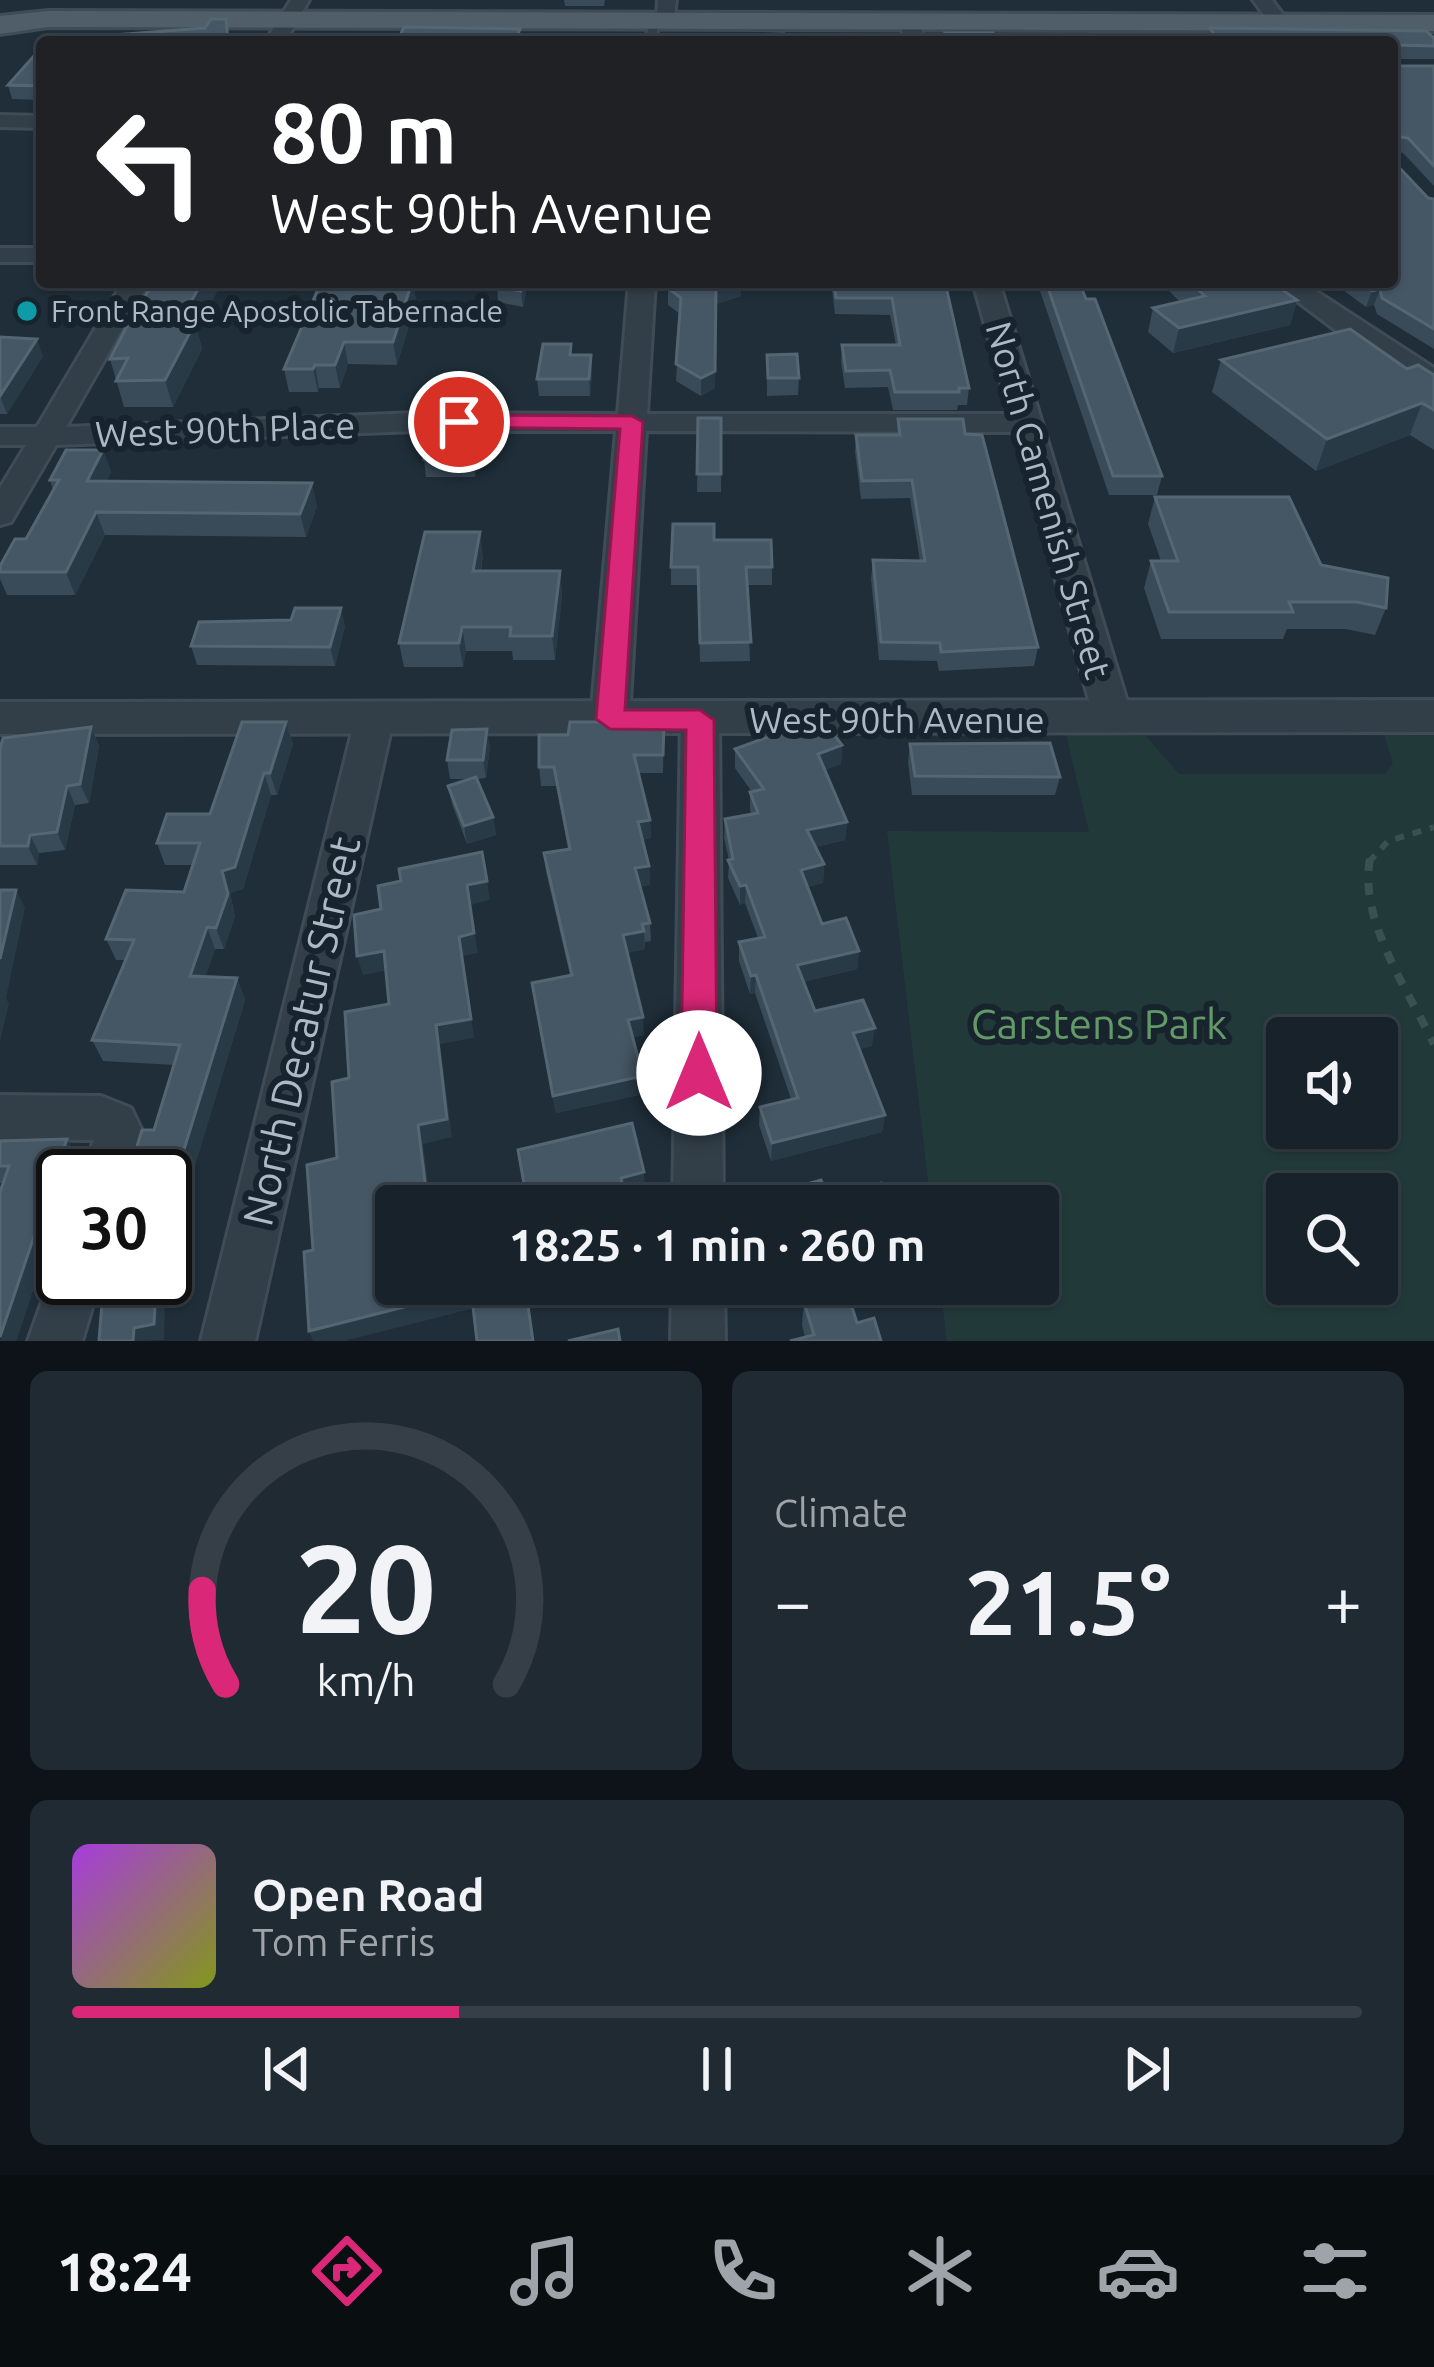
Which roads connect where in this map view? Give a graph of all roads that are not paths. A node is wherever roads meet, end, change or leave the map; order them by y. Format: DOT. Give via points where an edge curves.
graph roads {
  1 [pos="1271,11"];
  2 [pos="0,14"];
  3 [pos="48,19"];
  4 [pos="287,21"];
  5 [pos="659,21"];
  6 [pos="1434,23"];
  7 [pos="0,25"];
  8 [pos="912,31"];
  9 [pos="0,122"];
  10 [pos="36,122"];
  11 [pos="0,255"];
  12 [pos="36,255"];
  13 [pos="132,288"];
  14 [pos="642,288"];
  15 [pos="988,288"];
  16 [pos="1293,288"];
  17 [pos="1434,380"];
  18 [pos="632,422"];
  19 [pos="1027,423"];
  20 [pos="0,436"];
  21 [pos="46,436"];
  22 [pos="0,515"];
  23 [pos="1434,716"];
  24 [pos="0,718"];
  25 [pos="1113,718"];
  26 [pos="610,719"];
  27 [pos="374,720"];
  28 [pos="700,720"];
  29 [pos="0,1117"];
  30 [pos="116,1149"];
  31 [pos="698,1185"];
  32 [pos="66,1305"];
  33 [pos="698,1305"];
  34 [pos="55,1341"];
  35 [pos="228,1341"];
  36 [pos="698,1341"];
  1 -- 6 [label="main road"];
  1 -- 8 [label="main road"];
  2 -- 3 [label="main road"];
  3 -- 4 [label="main road"];
  3 -- 7 [label="main road"];
  4 -- 5 [label="main road"];
  5 -- 8 [label="main road"];
  9 -- 10 [label="street"];
  11 -- 12 [label="street"];
  13 -- 21 [label="street"];
  14 -- 18 [label="street"];
  15 -- 19 [label="street, North Camenish Street"];
  16 -- 17 [label="street"];
  18 -- 19 [label="street, West 90th Place"];
  18 -- 21 [label="street, West 90th Place"];
  18 -- 26 [label="street"];
  19 -- 25 [label="street, North Camenish Street"];
  20 -- 21 [label="street, West 90th Place"];
  21 -- 22 [label="street"];
  23 -- 25 [label="street, West 90th Avenue"];
  24 -- 27 [label="street, West 90th Avenue"];
  25 -- 28 [label="street, West 90th Avenue"];
  26 -- 27 [label="street, West 90th Avenue"];
  26 -- 28 [label="street, West 90th Avenue"];
  27 -- 35 [label="street, North Decatur Street"];
  28 -- 31 [label="street"];
  29 -- 30 [label="street" via="101,1118 120,1135"];
  32 -- 34 [label="street"];
  33 -- 36 [label="street"];
}
